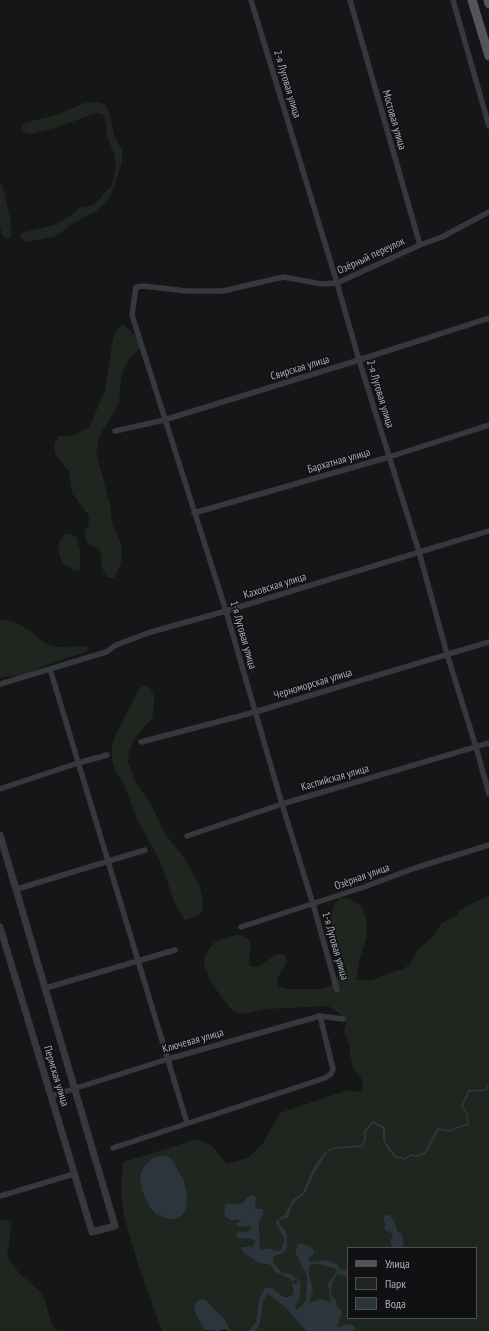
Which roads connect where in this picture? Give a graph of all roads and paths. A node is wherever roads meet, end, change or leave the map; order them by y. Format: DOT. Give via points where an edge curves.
graph roads {
  1 [pos="251,0"];
  2 [pos="350,0"];
  3 [pos="453,0"];
  4 [pos="472,0"];
  5 [pos="488,0"];
  6 [pos="489,4"];
  7 [pos="489,56"];
  8 [pos="489,126"];
  9 [pos="489,212"];
  10 [pos="420,245"];
  11 [pos="337,283"];
  12 [pos="136,287"];
  13 [pos="489,318"];
  14 [pos="359,360"];
  15 [pos="164,420"];
  16 [pos="489,425"];
  17 [pos="115,431"];
  18 [pos="389,457"];
  19 [pos="194,513"];
  20 [pos="489,531"];
  21 [pos="419,552"];
  22 [pos="226,611"];
  23 [pos="489,642"];
  24 [pos="447,654"];
  25 [pos="50,669"];
  26 [pos="0,684"];
  27 [pos="255,712"];
  28 [pos="141,742"];
  29 [pos="489,743"];
  30 [pos="476,747"];
  31 [pos="107,755"];
  32 [pos="78,763"];
  33 [pos="0,789"];
  34 [pos="489,794"];
  35 [pos="282,804"];
  36 [pos="0,835"];
  37 [pos="187,836"];
  38 [pos="489,845"];
  39 [pos="145,850"];
  40 [pos="108,862"];
  41 [pos="16,889"];
  42 [pos="313,904"];
  43 [pos="0,927"];
  44 [pos="241,927"];
  45 [pos="175,950"];
  46 [pos="138,960"];
  47 [pos="46,988"];
  48 [pos="337,990"];
  49 [pos="320,1016"];
  50 [pos="344,1019"];
  51 [pos="168,1059"];
  52 [pos="75,1089"];
  53 [pos="51,1096"];
  54 [pos="187,1123"];
  55 [pos="113,1148"];
  56 [pos="74,1174"];
  57 [pos="0,1196"];
  1 -- 11 [label="street, 2-я Луговая улица"];
  2 -- 10 [label="street, Мостовая улица"];
  3 -- 8 [label="street"];
  4 -- 7 [label="main road"];
  5 -- 6 [label="main road"];
  9 -- 10 [label="street, Озёрный переулок" via="442,237"];
  10 -- 11 [label="street, Озёрный переулок"];
  11 -- 12 [label="street, Озёрный переулок" via="322,284 283,277 223,291"];
  11 -- 14 [label="street, 2-я Луговая улица"];
  12 -- 15 [label="street, 1-я Луговая улица" via="132,315"];
  13 -- 14 [label="street, Свирская улица"];
  14 -- 15 [label="street, Свирская улица"];
  14 -- 18 [label="street, 2-я Луговая улица"];
  15 -- 17 [label="street, Свирская улица"];
  15 -- 19 [label="street, 1-я Луговая улица"];
  16 -- 18 [label="street, Бархатная улица"];
  18 -- 19 [label="street, Бархатная улица"];
  18 -- 21 [label="street, 2-я Луговая улица"];
  19 -- 22 [label="street, 1-я Луговая улица"];
  20 -- 21 [label="street, Каховская улица"];
  21 -- 22 [label="street, Каховская улица"];
  21 -- 24 [label="street, 2-я Луговая улица"];
  22 -- 25 [label="street, Каховская улица" via="151,632 116,645 106,652"];
  22 -- 27 [label="street, 1-я Луговая улица"];
  23 -- 24 [label="street, Черноморская улица"];
  24 -- 27 [label="street, Черноморская улица"];
  24 -- 30 [label="street, 2-я Луговая улица"];
  25 -- 26 [label="street, Каховская улица"];
  25 -- 32 [label="street"];
  27 -- 28 [label="street, Черноморская улица"];
  27 -- 35 [label="street, 1-я Луговая улица"];
  29 -- 30 [label="street, Каспийская улица"];
  30 -- 34 [label="street, 2-я Луговая улица"];
  30 -- 35 [label="street, Каспийская улица"];
  31 -- 32 [label="street"];
  32 -- 33 [label="street"];
  32 -- 40 [label="street"];
  35 -- 37 [label="street, Каспийская улица"];
  35 -- 42 [label="street, 1-я Луговая улица"];
  36 -- 41 [label="street"];
  38 -- 42 [label="street, Озёрная улица"];
  39 -- 40 [label="street"];
  40 -- 41 [label="street"];
  40 -- 46 [label="street"];
  41 -- 47 [label="street"];
  42 -- 44 [label="street, Озёрная улица"];
  42 -- 48 [label="street, 1-я Луговая улица"];
  43 -- 53 [label="street, Пермская улица"];
  45 -- 46 [label="street"];
  46 -- 47 [label="street"];
  46 -- 51 [label="street"];
  47 -- 52 [label="street"];
  49 -- 50 [label="street, Ключевая улица"];
  49 -- 51 [label="street, Ключевая улица"];
  49 -- 54 [label="street" via="333,1068 331,1074"];
  51 -- 52 [label="street, Ключевая улица"];
  51 -- 54 [label="street"];
  52 -- 53 [label="street, Ключевая улица"];
  52 -- 56 [label="street, Пермская улица" via="115,1226 92,1232"];
  53 -- 56 [label="street, Пермская улица"];
  54 -- 55 [label="street"];
  56 -- 57 [label="street"];
}
